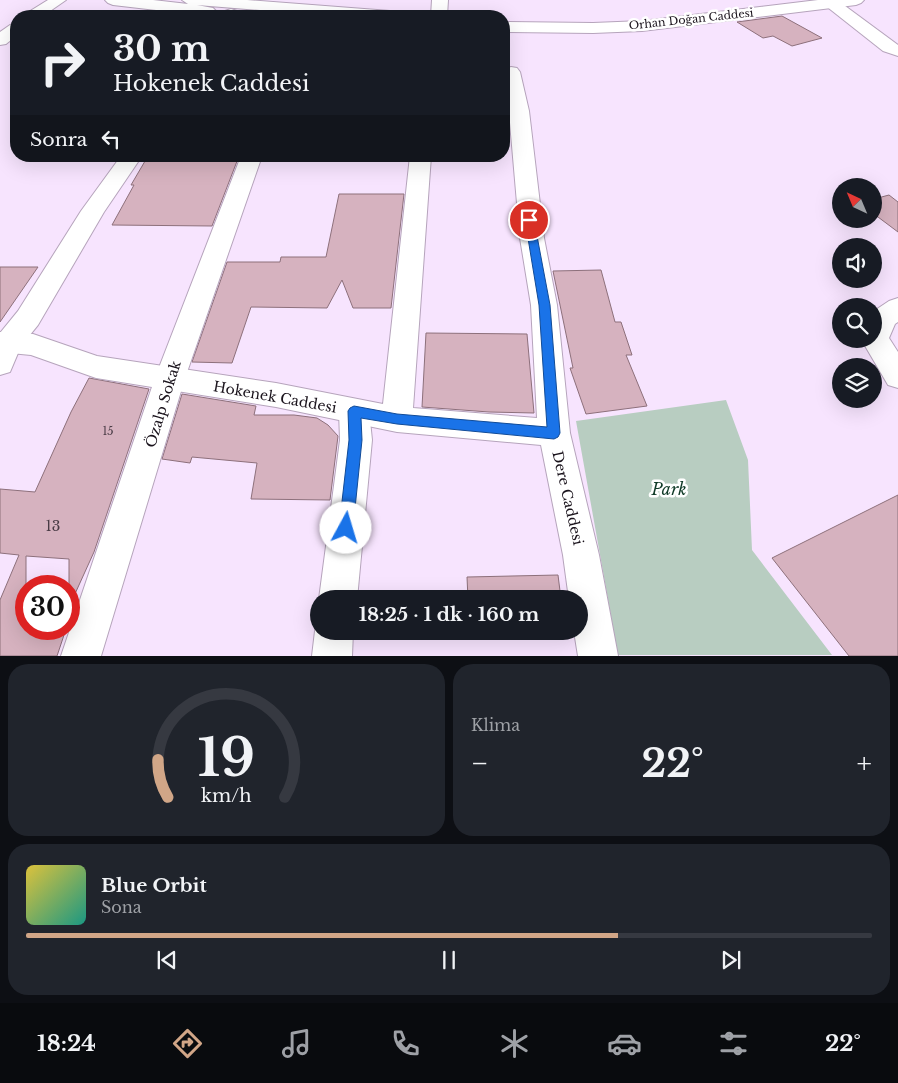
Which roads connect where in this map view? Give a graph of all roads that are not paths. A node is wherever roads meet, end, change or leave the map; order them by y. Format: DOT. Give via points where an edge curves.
graph roads {
  1 [pos="58,0"];
  2 [pos="113,0"];
  3 [pos="190,0"];
  4 [pos="856,0"];
  5 [pos="832,3"];
  6 [pos="42,10"];
  7 [pos="218,10"];
  8 [pos="225,10"];
  9 [pos="510,25"];
  10 [pos="898,51"];
  11 [pos="511,72"];
  12 [pos="128,162"];
  13 [pos="250,162"];
  14 [pos="420,162"];
  15 [pos="898,308"];
  16 [pos="3,350"];
  17 [pos="898,377"];
  18 [pos="170,378"];
  19 [pos="354,411"];
  20 [pos="397,419"];
  21 [pos="554,433"];
  22 [pos="339,590"];
  23 [pos="333,640"];
  24 [pos="81,656"];
  25 [pos="332,656"];
  26 [pos="598,656"];
  1 -- 6 [label="street"];
  2 -- 7 [label="street"];
  3 -- 8 [label="street"];
  4 -- 5 [label="street, Orhan Doğan Caddesi"];
  5 -- 9 [label="street, Orhan Doğan Caddesi" via="642,26"];
  5 -- 10 [label="street"];
  11 -- 21 [label="street, Dere Caddesi" via="544,305"];
  12 -- 16 [label="street" via="28,318"];
  13 -- 18 [label="street, Özalp Sokak"];
  14 -- 20 [label="street"];
  15 -- 17 [label="street" via="884,318 875,338"];
  16 -- 18 [label="street, Hokenek Caddesi" via="33,345 96,367"];
  18 -- 19 [label="street, Hokenek Caddesi"];
  18 -- 24 [label="street, Özalp Sokak"];
  19 -- 20 [label="street, Hokenek Caddesi"];
  19 -- 22 [label="street" via="356,440"];
  20 -- 21 [label="street, Hokenek Caddesi"];
  21 -- 26 [label="street, Dere Caddesi" via="581,554"];
  23 -- 25 [label="street"];
}
